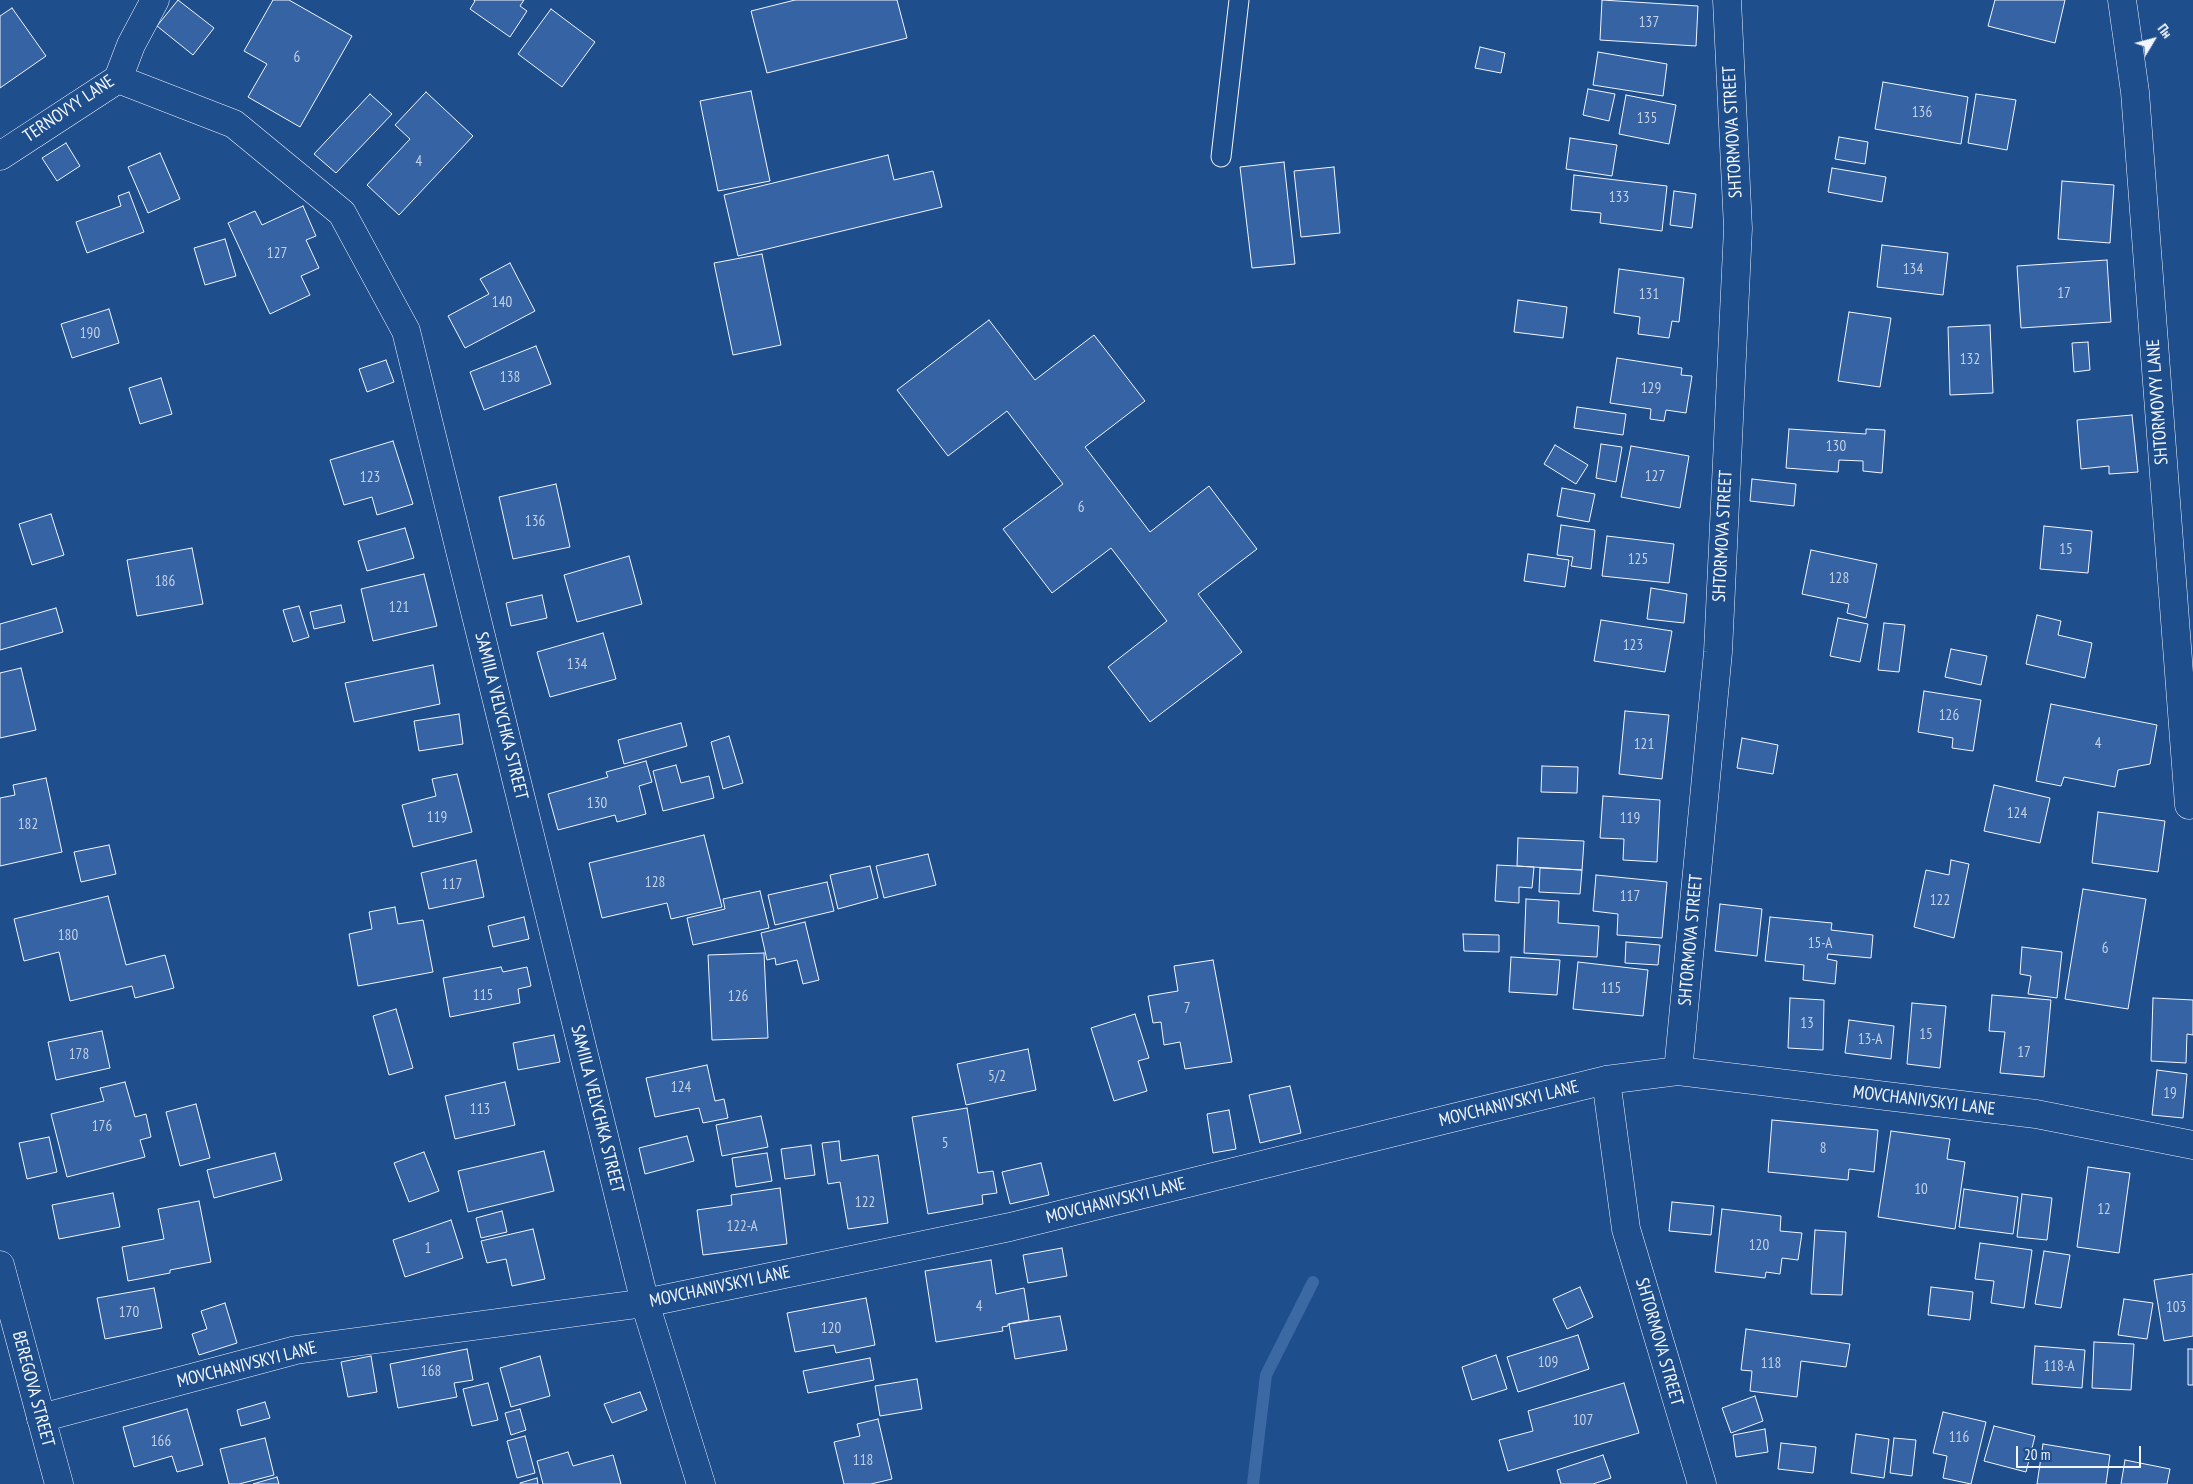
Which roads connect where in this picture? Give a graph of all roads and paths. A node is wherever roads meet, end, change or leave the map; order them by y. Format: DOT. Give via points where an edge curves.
graph roads {
  1 [pos="155,0"];
  2 [pos="1239,0"];
  3 [pos="1727,0"];
  4 [pos="2122,0"];
  5 [pos="118,79"];
  6 [pos="0,156"];
  7 [pos="1221,157"];
  8 [pos="2189,805"];
  9 [pos="1678,1072"];
  10 [pos="1606,1080"];
  11 [pos="2193,1145"];
  12 [pos="0,1265"];
  13 [pos="645,1303"];
  14 [pos="41,1418"];
  15 [pos="59,1484"];
  16 [pos="701,1484"];
  17 [pos="1702,1484"];
  1 -- 5 [label="street, TERNOVYY LANE" via="131,45"];
  2 -- 7 [label="lane"];
  3 -- 9 [label="street, SHTORMOVA STREET" via="1737,238 1718,652"];
  4 -- 8 [label="street, SHTORMOVYY LANE" via="2135,92"];
  5 -- 6 [label="street, TERNOVYY LANE"];
  5 -- 13 [label="street, SAMIILA VELYCHKA STREET" via="234,124 342,213 406,331"];
  9 -- 10 [label="street, MOVCHANIVSKYI LANE"];
  9 -- 11 [label="street, MOVCHANIVSKYI LANE" via="2036,1114"];
  10 -- 13 [label="street, MOVCHANIVSKYI LANE" via="1010,1227"];
  10 -- 17 [label="street, SHTORMOVA STREET" via="1626,1229"];
  12 -- 14 [label="street, BEREGOVA STREET"];
  13 -- 14 [label="street, MOVCHANIVSKYI LANE" via="296,1350"];
  13 -- 16 [label="street, SAMIILA VELYCHKA STREET"];
  14 -- 15 [label="street, BEREGOVA STREET"];
}
